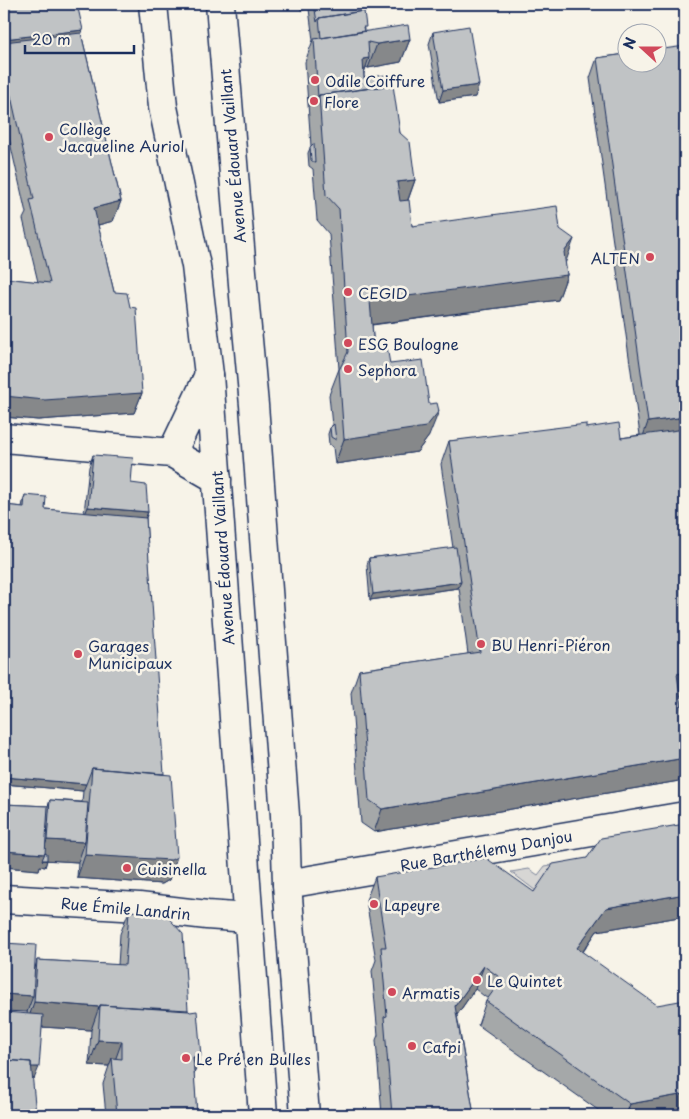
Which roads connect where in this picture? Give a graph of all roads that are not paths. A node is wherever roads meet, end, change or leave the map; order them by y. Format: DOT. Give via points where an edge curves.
graph roads {
  1 [pos="153,4"];
  2 [pos="220,4"];
  3 [pos="209,374"];
  4 [pos="4,438"];
  5 [pos="172,453"];
  6 [pos="217,479"];
  7 [pos="685,816"];
  8 [pos="287,884"];
  9 [pos="4,899"];
  10 [pos="248,918"];
  11 [pos="263,1115"];
  12 [pos="305,1115"];
  1 -- 3 [label="main road, Avenue Édouard Vaillant" via="163,107 196,266"];
  2 -- 8 [label="main road, Avenue Édouard Vaillant" via="254,405 285,816"];
  3 -- 5 [label="main road"];
  3 -- 6 [label="main road, Avenue Édouard Vaillant"];
  4 -- 5 [label="main road"];
  5 -- 6 [label="main road"];
  6 -- 10 [label="main road, Avenue Édouard Vaillant"];
  7 -- 8 [label="main road, Rue Barthélemy Danjou"];
  8 -- 12 [label="main road, Avenue Édouard Vaillant"];
  9 -- 10 [label="main road, Rue Émile Landrin"];
  10 -- 11 [label="main road, Avenue Édouard Vaillant"];
}
